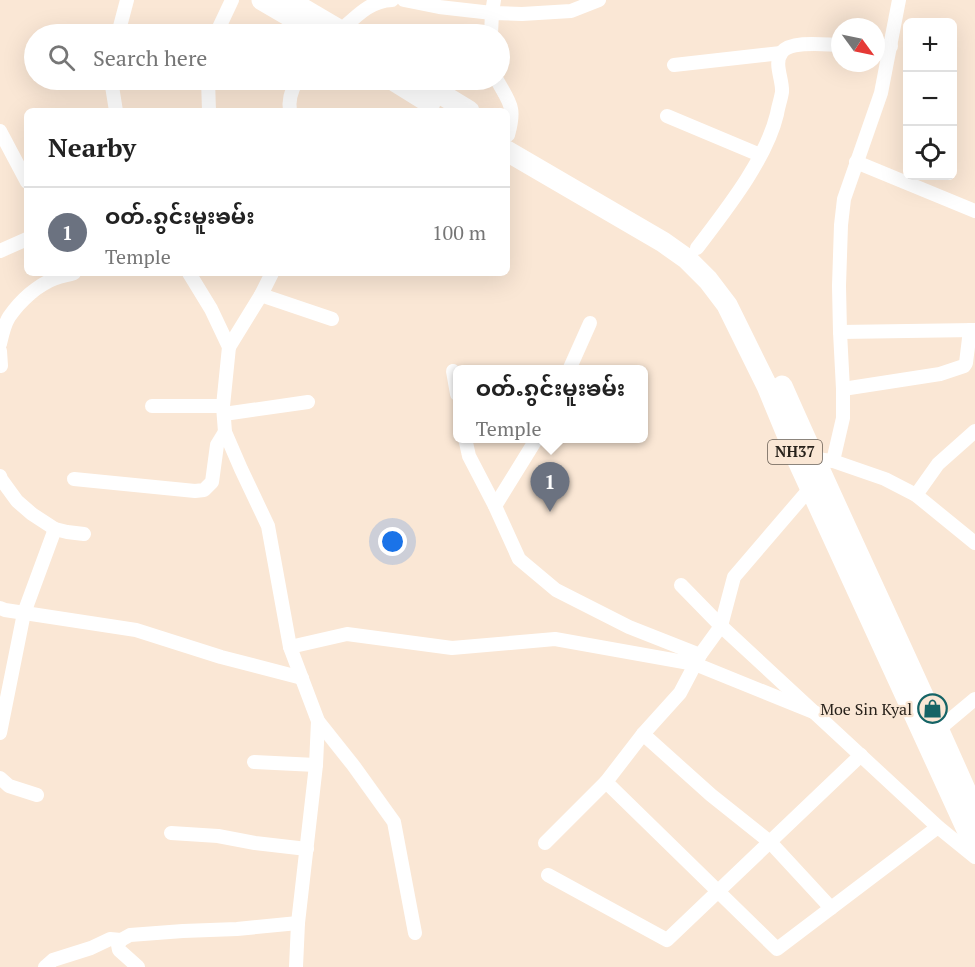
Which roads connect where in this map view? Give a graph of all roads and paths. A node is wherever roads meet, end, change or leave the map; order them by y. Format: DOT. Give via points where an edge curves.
graph roads {
  1 [pos="127,0"];
  2 [pos="232,0"];
  3 [pos="262,0"];
  4 [pos="288,0"];
  5 [pos="392,0"];
  6 [pos="404,0"];
  7 [pos="599,0"];
  8 [pos="899,0"];
  9 [pos="493,6"];
  10 [pos="121,24"];
  11 [pos="221,24"];
  12 [pos="315,24"];
  13 [pos="322,24"];
  14 [pos="347,24"];
  15 [pos="492,24"];
  16 [pos="831,45"];
  17 [pos="885,46"];
  18 [pos="891,46"];
  19 [pos="781,53"];
  20 [pos="674,65"];
  21 [pos="113,90"];
  22 [pos="208,90"];
  23 [pos="292,90"];
  24 [pos="409,90"];
  25 [pos="434,90"];
  26 [pos="502,90"];
  27 [pos="116,108"];
  28 [pos="209,108"];
  29 [pos="289,108"];
  30 [pos="438,108"];
  31 [pos="464,108"];
  32 [pos="667,116"];
  33 [pos="510,125"];
  34 [pos="0,131"];
  35 [pos="510,137"];
  36 [pos="510,153"];
  37 [pos="5,154"];
  38 [pos="760,155"];
  39 [pos="856,162"];
  40 [pos="24,178"];
  41 [pos="975,211"];
  42 [pos="24,240"];
  43 [pos="697,248"];
  44 [pos="0,251"];
  45 [pos="62,276"];
  46 [pos="191,276"];
  47 [pos="270,276"];
  48 [pos="261,295"];
  49 [pos="332,319"];
  50 [pos="590,323"];
  51 [pos="972,330"];
  52 [pos="840,332"];
  53 [pos="0,344"];
  54 [pos="229,347"];
  55 [pos="0,351"];
  56 [pos="571,365"];
  57 [pos="1,366"];
  58 [pos="843,389"];
  59 [pos="308,402"];
  60 [pos="152,406"];
  61 [pos="224,410"];
  62 [pos="225,432"];
  63 [pos="973,437"];
  64 [pos="466,443"];
  65 [pos="534,443"];
  66 [pos="824,460"];
  67 [pos="0,476"];
  68 [pos="74,479"];
  69 [pos="812,489"];
  70 [pos="916,495"];
  71 [pos="495,506"];
  72 [pos="56,529"];
  73 [pos="84,534"];
  74 [pos="975,543"];
  75 [pos="681,585"];
  76 [pos="0,608"];
  77 [pos="24,613"];
  78 [pos="721,626"];
  79 [pos="290,647"];
  80 [pos="697,659"];
  81 [pos="302,678"];
  82 [pos="975,699"];
  83 [pos="816,713"];
  84 [pos="318,721"];
  85 [pos="0,733"];
  86 [pos="932,733"];
  87 [pos="643,734"];
  88 [pos="861,755"];
  89 [pos="254,762"];
  90 [pos="316,765"];
  91 [pos="0,778"];
  92 [pos="606,782"];
  93 [pos="37,795"];
  94 [pos="975,812"];
  95 [pos="938,827"];
  96 [pos="171,833"];
  97 [pos="770,842"];
  98 [pos="544,843"];
  99 [pos="975,847"];
  100 [pos="307,849"];
  101 [pos="975,857"];
  102 [pos="548,875"];
  103 [pos="718,892"];
  104 [pos="831,908"];
  105 [pos="298,923"];
  106 [pos="416,933"];
  107 [pos="121,940"];
  108 [pos="45,967"];
  109 [pos="138,967"];
  110 [pos="296,967"];
  1 -- 10 [label="street"];
  2 -- 11 [label="street"];
  3 -- 12 [label="highway"];
  4 -- 13 [label="highway"];
  5 -- 14 [label="street" via="367,8"];
  6 -- 9 [label="street" via="438,7"];
  7 -- 9 [label="street" via="571,11 522,14"];
  8 -- 18 [label="street"];
  9 -- 15 [label="street"];
  16 -- 19 [label="street" via="797,45"];
  17 -- 18 [label="street"];
  18 -- 39 [label="street" via="881,93"];
  19 -- 20 [label="street"];
  19 -- 38 [label="street" via="778,60 782,91 775,121"];
  21 -- 27 [label="street"];
  22 -- 28 [label="street"];
  23 -- 29 [label="street"];
  24 -- 30 [label="highway"];
  25 -- 31 [label="highway"];
  26 -- 33 [label="street" via="512,108"];
  32 -- 38 [label="street"];
  34 -- 37 [label="street"];
  35 -- 43 [label="highway, NH37"];
  36 -- 69 [label="highway, NH37" via="663,242 708,280 727,305"];
  37 -- 40 [label="street"];
  38 -- 43 [label="street"];
  39 -- 41 [label="street"];
  39 -- 52 [label="street" via="844,199 841,225"];
  42 -- 44 [label="street"];
  43 -- 66 [label="highway, NH37" via="737,296"];
  45 -- 53 [label="street" via="41,285 26,298 9,317"];
  46 -- 54 [label="street"];
  47 -- 48 [label="street"];
  48 -- 49 [label="street"];
  48 -- 54 [label="street"];
  50 -- 56 [label="street"];
  51 -- 52 [label="street"];
  51 -- 58 [label="street" via="964,366 940,374"];
  52 -- 58 [label="street"];
  54 -- 61 [label="street"];
  55 -- 57 [label="street"];
  58 -- 66 [label="street" via="843,418"];
  59 -- 61 [label="street"];
  60 -- 61 [label="street"];
  61 -- 62 [label="street"];
  62 -- 68 [label="street" via="217,444 212,483 204,490"];
  62 -- 79 [label="street" via="268,526"];
  63 -- 70 [label="street" via="938,464"];
  64 -- 71 [label="street"];
  65 -- 71 [label="street"];
  66 -- 70 [label="street" via="885,479"];
  66 -- 86 [label="highway, NH37"];
  67 -- 72 [label="street" via="17,501"];
  69 -- 78 [label="street" via="734,577"];
  69 -- 86 [label="highway, NH37"];
  70 -- 74 [label="street"];
  71 -- 80 [label="street" via="519,559 556,590"];
  72 -- 73 [label="street"];
  72 -- 77 [label="street"];
  75 -- 78 [label="street"];
  76 -- 77 [label="street"];
  77 -- 81 [label="street" via="136,630"];
  77 -- 85 [label="street"];
  78 -- 80 [label="street"];
  78 -- 83 [label="street"];
  79 -- 80 [label="street" via="347,634 452,648 555,639"];
  79 -- 81 [label="street"];
  80 -- 83 [label="street"];
  80 -- 87 [label="street" via="680,693"];
  81 -- 84 [label="street"];
  82 -- 86 [label="street"];
  83 -- 88 [label="street"];
  84 -- 90 [label="street"];
  84 -- 106 [label="street" via="394,822"];
  86 -- 94 [label="highway, NH37"];
  86 -- 99 [label="highway, NH37"];
  87 -- 92 [label="street"];
  87 -- 97 [label="street"];
  88 -- 95 [label="street"];
  88 -- 97 [label="street"];
  89 -- 90 [label="street"];
  90 -- 100 [label="street"];
  91 -- 93 [label="street" via="9,786"];
  92 -- 98 [label="street"];
  92 -- 103 [label="street"];
  95 -- 101 [label="street"];
  95 -- 104 [label="street"];
  96 -- 100 [label="street"];
  97 -- 103 [label="street"];
  97 -- 104 [label="street"];
  100 -- 105 [label="street"];
  102 -- 103 [label="street" via="668,940"];
  103 -- 104 [label="street" via="777,949"];
  105 -- 107 [label="street" via="130,935"];
  105 -- 110 [label="street"];
  107 -- 108 [label="street" via="110,939 53,960"];
  107 -- 109 [label="street" via="119,950"];
}
